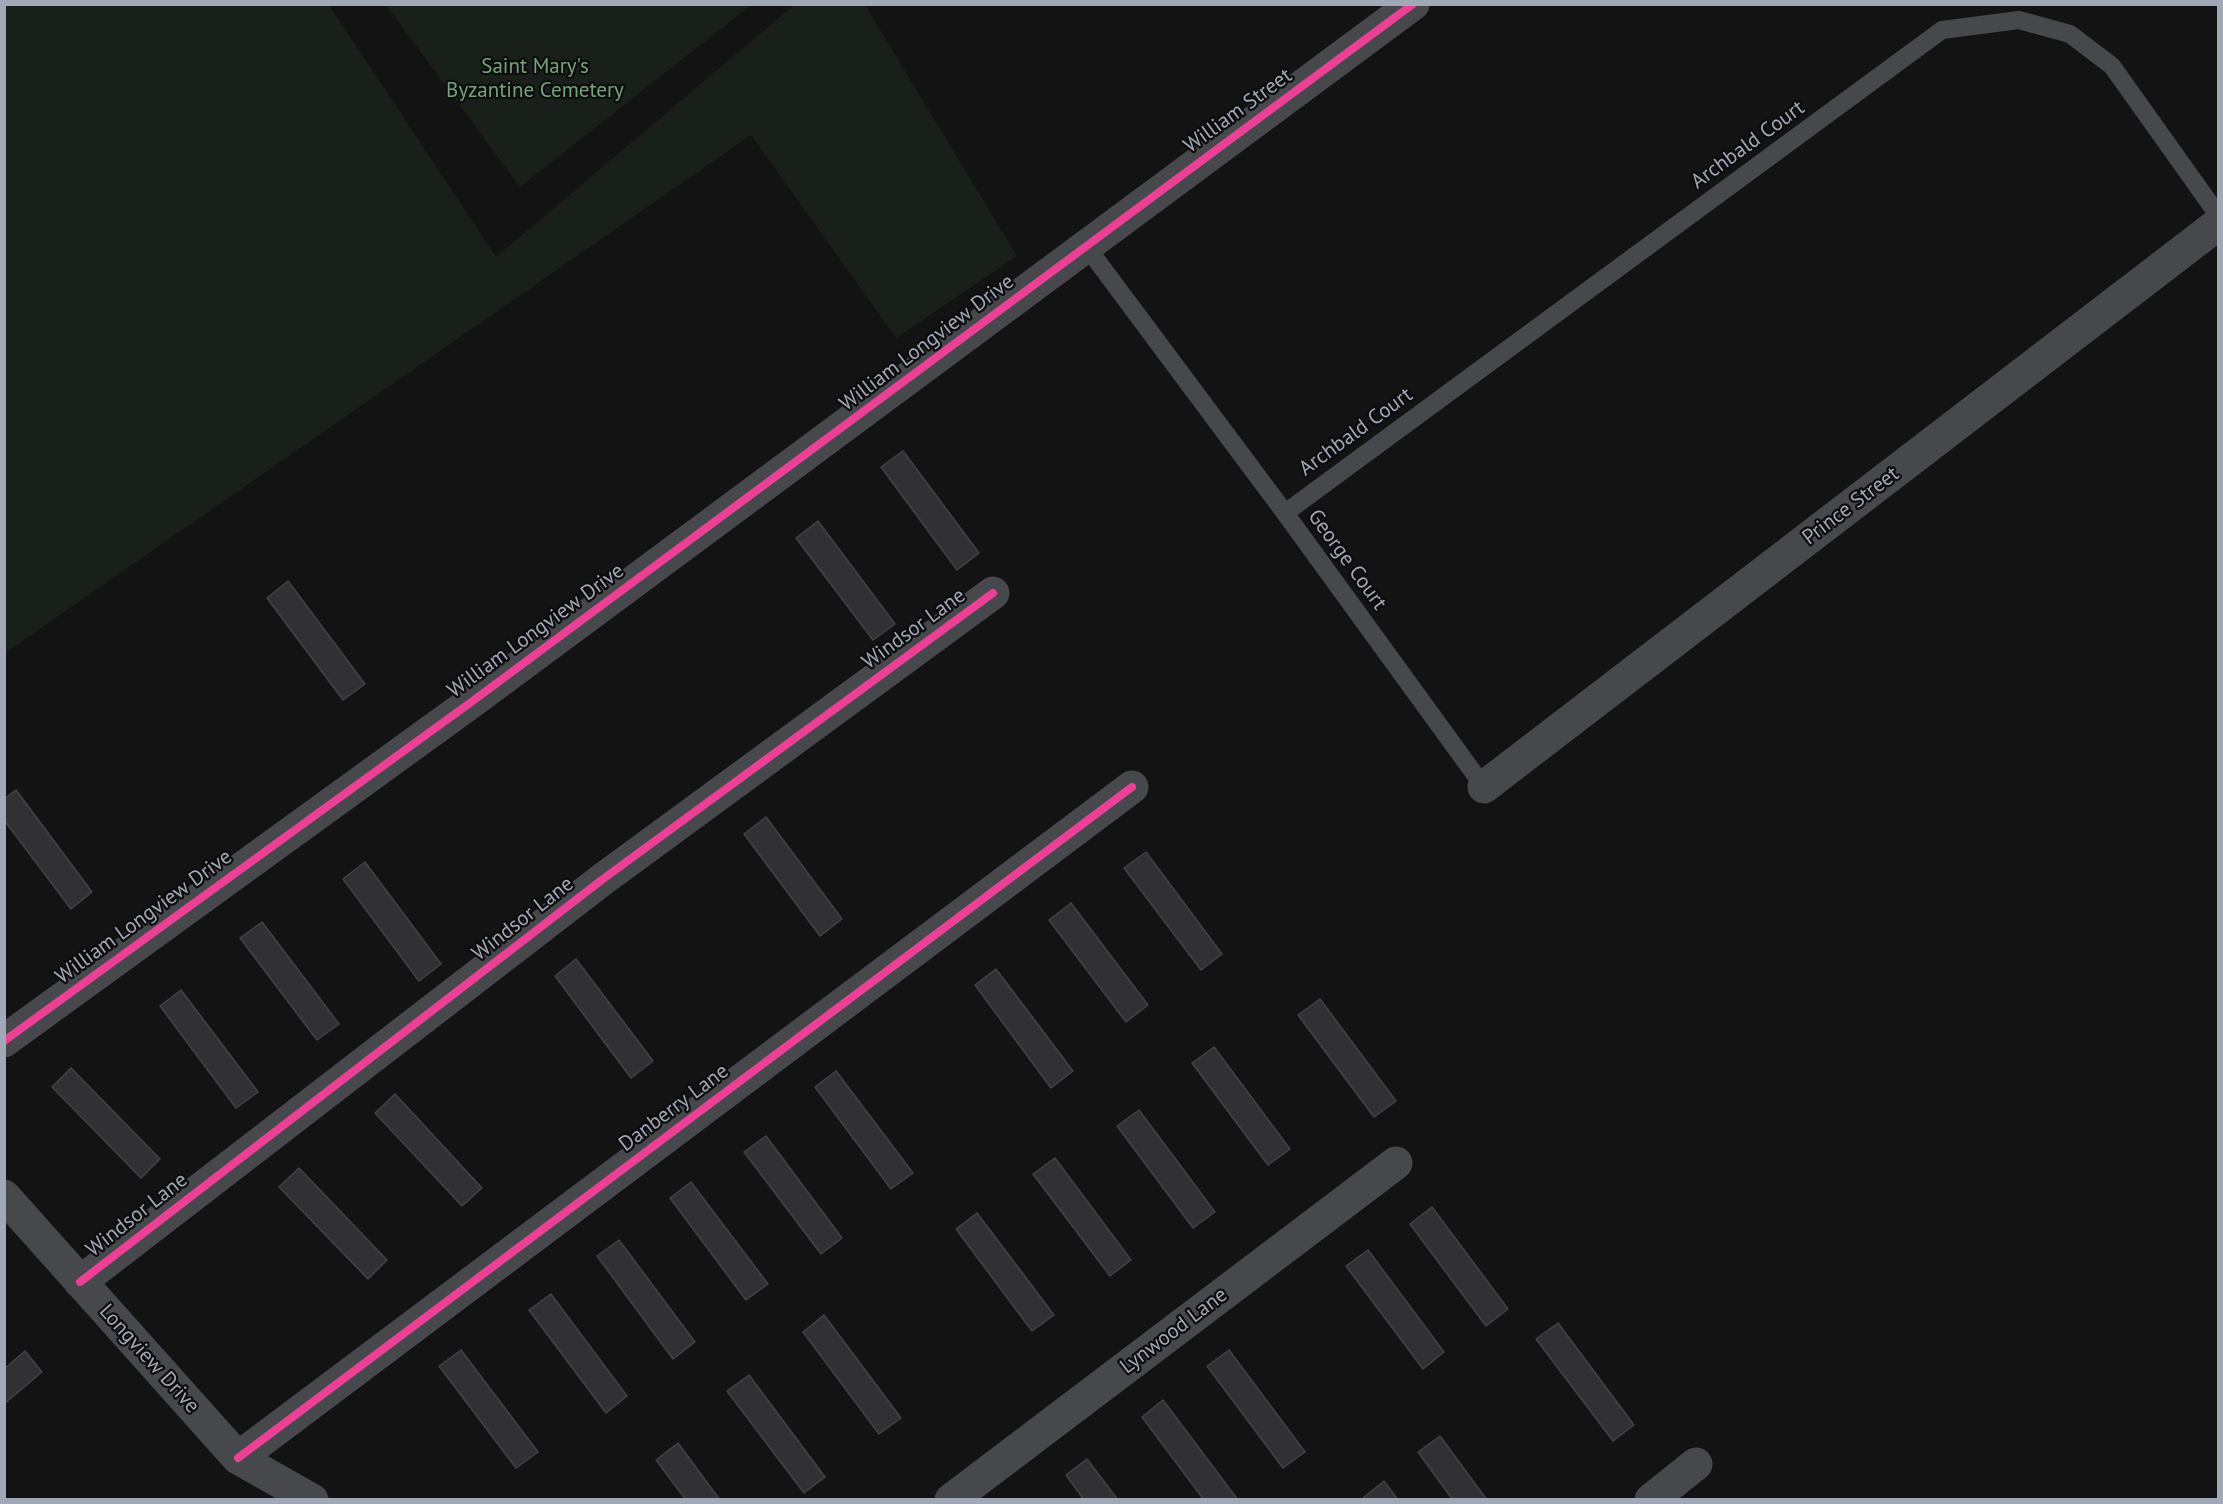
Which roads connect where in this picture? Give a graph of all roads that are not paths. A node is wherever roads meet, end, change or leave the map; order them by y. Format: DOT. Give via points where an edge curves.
graph roads {
  1 [pos="1413,4"];
  2 [pos="2218,215"];
  3 [pos="2218,224"];
  4 [pos="1086,246"];
  5 [pos="1285,513"];
  6 [pos="993,593"];
  7 [pos="1132,787"];
  8 [pos="1484,788"];
  9 [pos="4,1041"];
  10 [pos="1396,1163"];
  11 [pos="4,1196"];
  12 [pos="80,1281"];
  13 [pos="238,1458"];
  14 [pos="1696,1464"];
  15 [pos="312,1500"];
  16 [pos="951,1500"];
  17 [pos="1651,1500"];
  1 -- 4 [label="street, William Street"];
  2 -- 5 [label="lane, Archbald Court" via="2112,66 2070,34 2019,20 1942,30"];
  3 -- 8 [label="street, Prince Street"];
  4 -- 5 [label="lane, George Court"];
  4 -- 9 [label="street, William Longview Drive" via="484,693"];
  5 -- 8 [label="lane, George Court"];
  6 -- 12 [label="street, Windsor Lane" via="603,879"];
  7 -- 13 [label="street, Danberry Lane"];
  10 -- 16 [label="street, Lynwood Lane"];
  11 -- 12 [label="street, Longview Drive"];
  12 -- 13 [label="street, Longview Drive"];
  13 -- 15 [label="street, Longview Drive"];
  14 -- 17 [label="street"];
}
